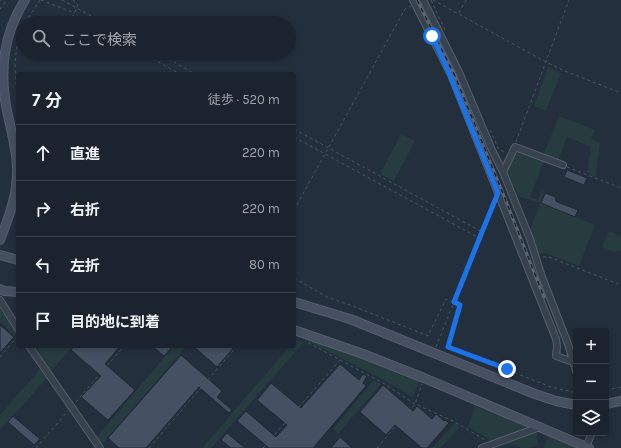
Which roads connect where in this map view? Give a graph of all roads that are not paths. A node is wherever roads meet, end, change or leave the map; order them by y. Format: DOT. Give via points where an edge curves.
graph roads {
  1 [pos="25,0"];
  2 [pos="424,0"];
  3 [pos="414,2"];
  4 [pos="16,156"];
  5 [pos="563,166"];
  6 [pos="504,172"];
  7 [pos="16,187"];
  8 [pos="0,240"];
  9 [pos="0,255"];
  10 [pos="16,259"];
  11 [pos="2,290"];
  12 [pos="16,292"];
  13 [pos="0,301"];
  14 [pos="296,303"];
  15 [pos="16,326"];
  16 [pos="296,331"];
  17 [pos="30,348"];
  18 [pos="573,362"];
  19 [pos="621,401"];
  20 [pos="609,403"];
  21 [pos="573,405"];
  22 [pos="540,427"];
  23 [pos="591,436"];
  24 [pos="588,447"];
  25 [pos="100,448"];
  26 [pos="482,448"];
  1 -- 4 [label="street" via="11,26 3,58 2,78"];
  2 -- 6 [label="street"];
  3 -- 18 [label="street" via="450,75 556,339 554,356"];
  5 -- 6 [label="street" via="515,147"];
  6 -- 18 [label="street"];
  7 -- 8 [label="street" via="11,211"];
  9 -- 10 [label="street"];
  11 -- 12 [label="street"];
  11 -- 13 [label="street"];
  13 -- 15 [label="street"];
  14 -- 21 [label="street" via="350,319 535,394"];
  16 -- 22 [label="street" via="424,378"];
  17 -- 25 [label="street"];
  19 -- 20 [label="street"];
  22 -- 24 [label="street"];
  22 -- 26 [label="street"];
  23 -- 24 [label="street"];
}
